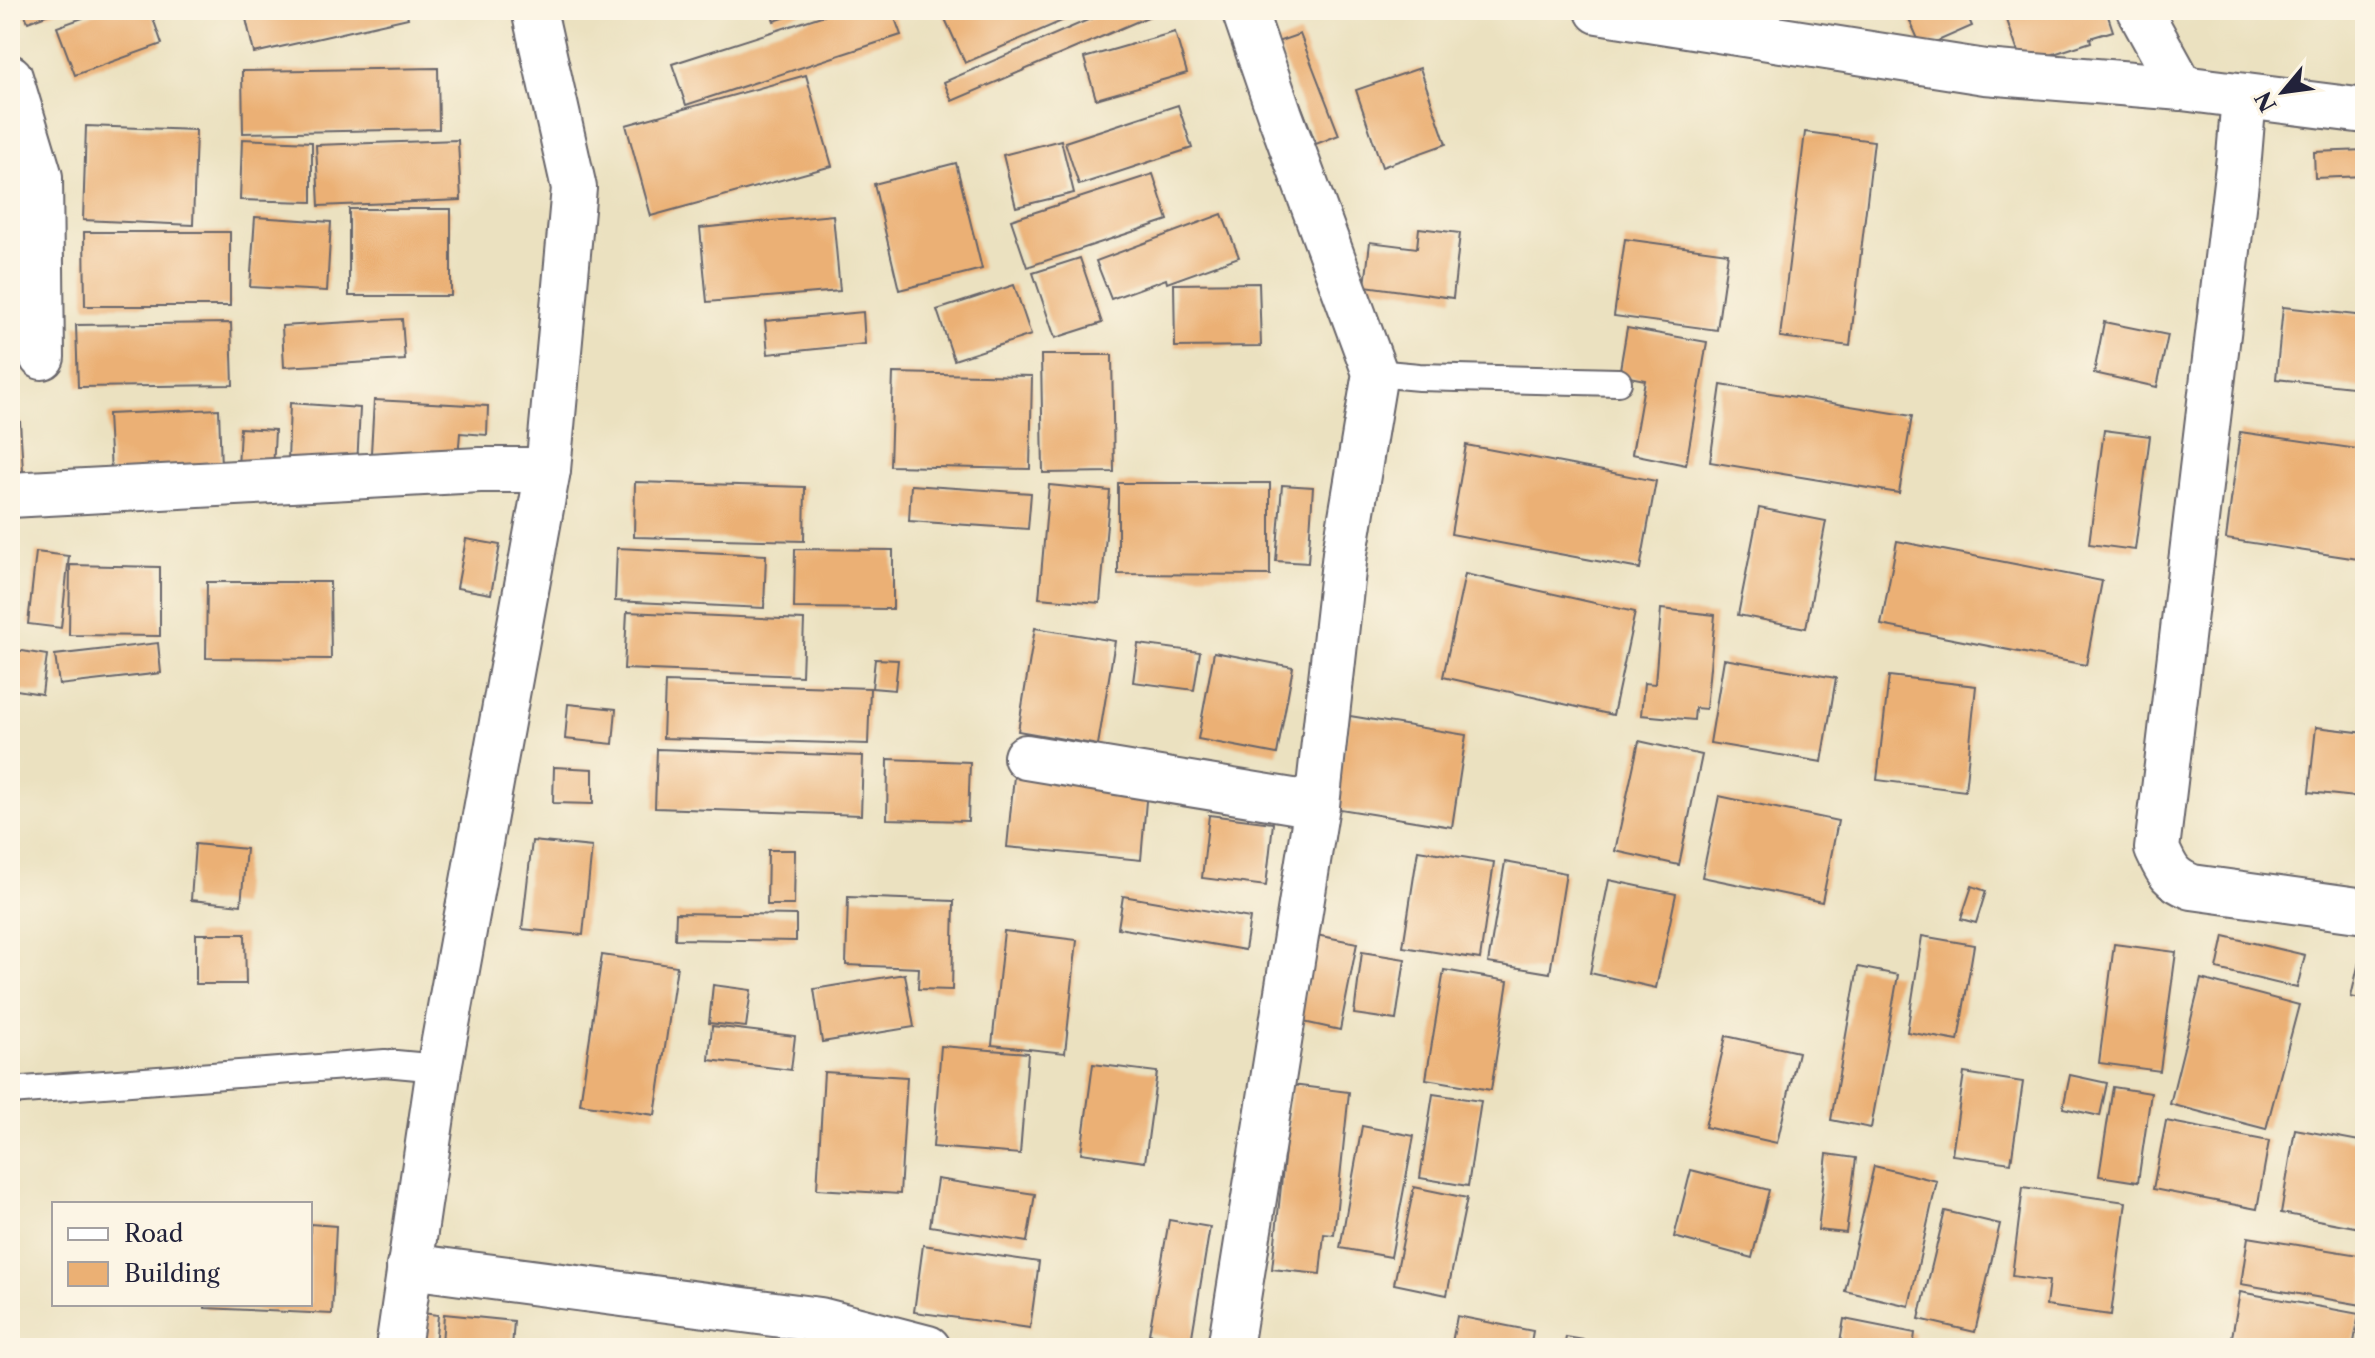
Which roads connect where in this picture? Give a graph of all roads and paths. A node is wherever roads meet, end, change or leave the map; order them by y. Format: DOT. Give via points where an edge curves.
graph roads {
  1 [pos="534,10"];
  2 [pos="1244,10"];
  3 [pos="2139,10"];
  4 [pos="1598,11"];
  5 [pos="10,77"];
  6 [pos="2182,88"];
  7 [pos="2244,96"];
  8 [pos="2365,111"];
  9 [pos="42,357"];
  10 [pos="1375,373"];
  11 [pos="1618,382"];
  12 [pos="548,470"];
  13 [pos="10,495"];
  14 [pos="1026,757"];
  15 [pos="1317,805"];
  16 [pos="2365,911"];
  17 [pos="439,1068"];
  18 [pos="10,1091"];
  19 [pos="409,1266"];
  20 [pos="818,1334"];
  21 [pos="398,1348"];
  22 [pos="928,1348"];
  23 [pos="1230,1348"];
  1 -- 12 [label="street" via="574,188"];
  2 -- 10 [label="street"];
  3 -- 6 [label="street"];
  4 -- 6 [label="street" via="1985,72"];
  5 -- 9 [label="street" via="40,177"];
  6 -- 7 [label="street"];
  7 -- 8 [label="street"];
  7 -- 16 [label="street" via="2157,849 2168,873 2192,887"];
  10 -- 11 [label="lane"];
  10 -- 15 [label="street" via="1345,553"];
  12 -- 13 [label="street"];
  12 -- 17 [label="street"];
  14 -- 15 [label="street"];
  15 -- 23 [label="street"];
  17 -- 18 [label="lane" via="385,1063"];
  17 -- 19 [label="street"];
  19 -- 20 [label="street"];
  19 -- 21 [label="street"];
  20 -- 22 [label="street"];
}
